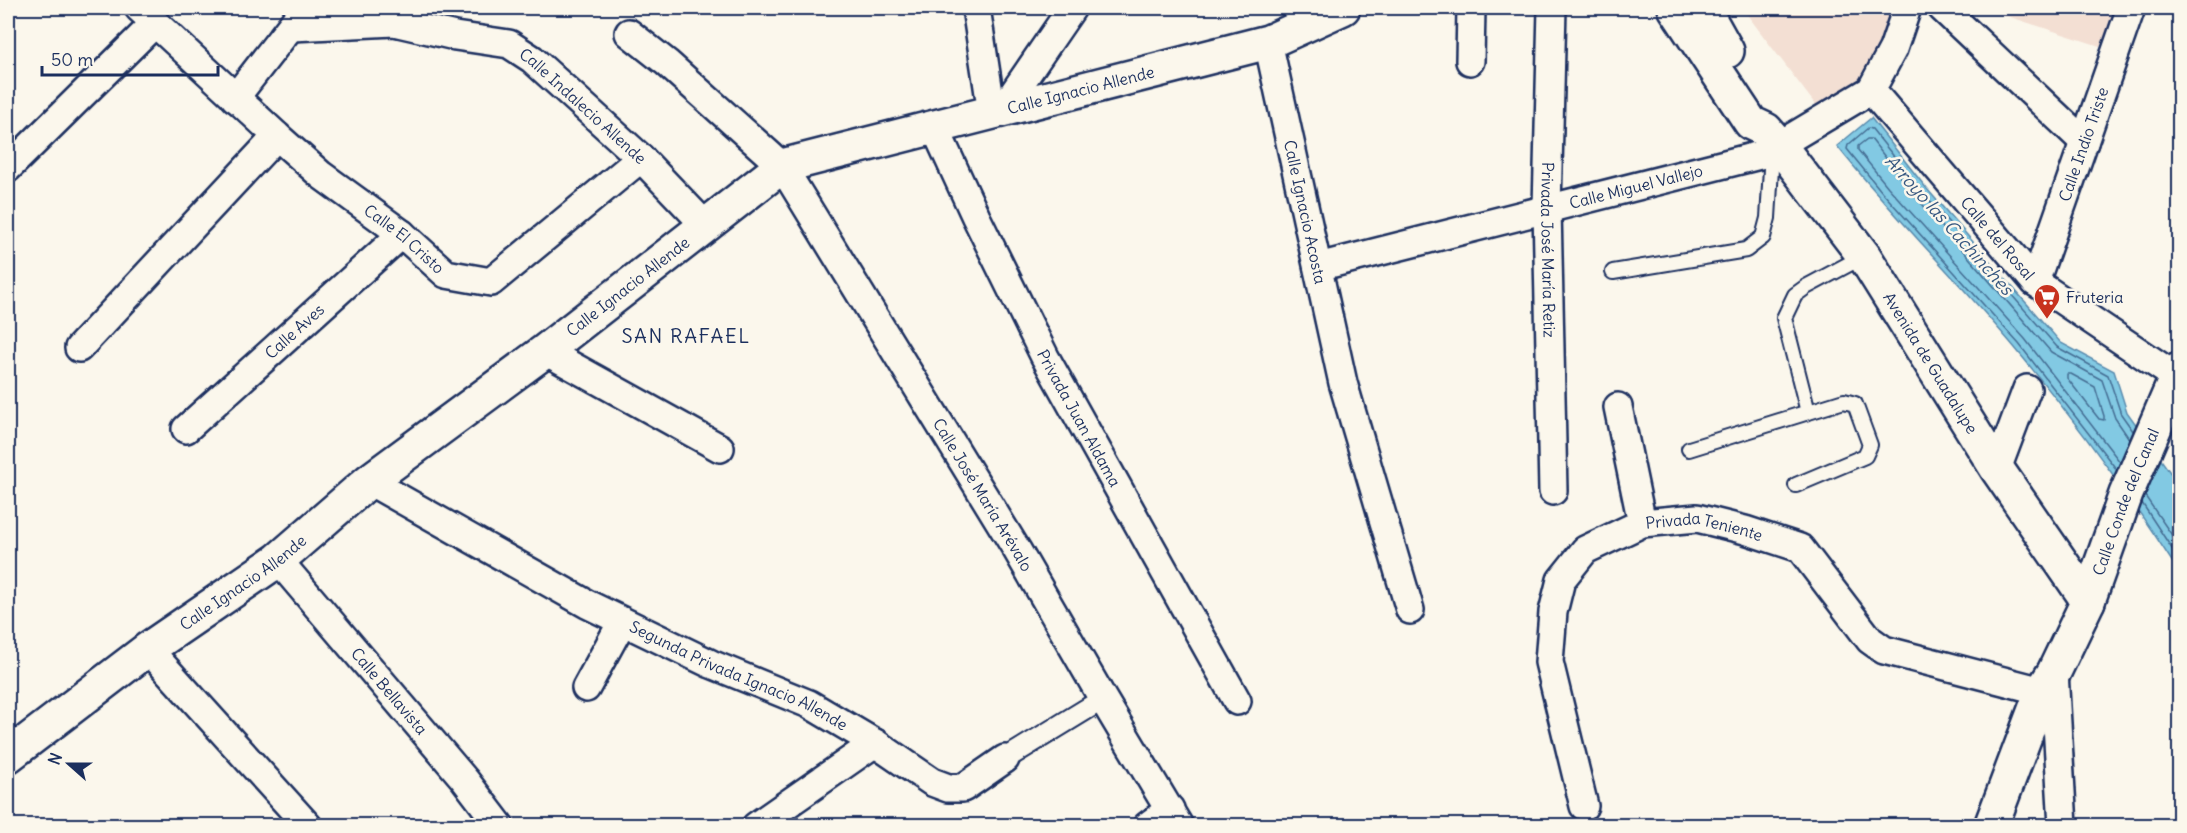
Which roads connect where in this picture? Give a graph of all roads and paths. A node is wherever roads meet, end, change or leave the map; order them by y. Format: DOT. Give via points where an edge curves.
graph roads {
  1 [pos="976,8"];
  2 [pos="1072,8"];
  3 [pos="1343,8"];
  4 [pos="1471,8"];
  5 [pos="1552,8"];
  6 [pos="1675,8"];
  7 [pos="1703,8"];
  8 [pos="1907,8"];
  9 [pos="1942,8"];
  10 [pos="2131,8"];
  11 [pos="147,15"];
  12 [pos="299,17"];
  13 [pos="629,33"];
  14 [pos="1269,42"];
  15 [pos="1470,62"];
  16 [pos="1867,92"];
  17 [pos="235,98"];
  18 [pos="997,112"];
  19 [pos="935,128"];
  20 [pos="276,136"];
  21 [pos="2084,142"];
  22 [pos="1772,143"];
  23 [pos="641,158"];
  24 [pos="782,166"];
  25 [pos="8,168"];
  26 [pos="1547,208"];
  27 [pos="706,226"];
  28 [pos="402,234"];
  29 [pos="1864,256"];
  30 [pos="1318,267"];
  31 [pos="1613,272"];
  32 [pos="2036,282"];
  33 [pos="79,348"];
  34 [pos="545,351"];
  35 [pos="2178,375"];
  36 [pos="2027,389"];
  37 [pos="1618,407"];
  38 [pos="1808,412"];
  39 [pos="186,429"];
  40 [pos="720,448"];
  41 [pos="1689,449"];
  42 [pos="1997,469"];
  43 [pos="369,481"];
  44 [pos="1796,485"];
  45 [pos="1553,491"];
  46 [pos="1642,523"];
  47 [pos="278,560"];
  48 [pos="2088,601"];
  49 [pos="1410,610"];
  50 [pos="622,622"];
  51 [pos="148,649"];
  52 [pos="2048,681"];
  53 [pos="586,688"];
  54 [pos="1103,699"];
  55 [pos="1238,701"];
  56 [pos="875,743"];
  57 [pos="8,756"];
  58 [pos="1005,759"];
  59 [pos="1584,807"];
  60 [pos="1174,817"];
  61 [pos="308,825"];
  62 [pos="500,825"];
  63 [pos="756,825"];
  64 [pos="1147,825"];
  65 [pos="1991,825"];
  66 [pos="2063,825"];
  1 -- 18 [label="street"];
  2 -- 18 [label="street"];
  3 -- 14 [label="street, Calle Ignacio Allende"];
  4 -- 15 [label="street"];
  5 -- 26 [label="street, Privada José María Retiz"];
  6 -- 22 [label="street, Avenida de Guadalupe" via="1751,123"];
  7 -- 22 [label="street, Avenida de Guadalupe" via="1763,116"];
  8 -- 16 [label="street" via="1893,49"];
  9 -- 21 [label="street"];
  10 -- 21 [label="street, Calle Indio Triste"];
  11 -- 17 [label="street, Calle El Cristo"];
  11 -- 25 [label="street"];
  12 -- 17 [label="street"];
  12 -- 23 [label="street, Calle Indalecio Allende" via="393,22 509,44 532,59"];
  13 -- 24 [label="street, Calle José María Arévalo"];
  14 -- 18 [label="street, Calle Ignacio Allende"];
  14 -- 30 [label="street, Calle Ignacio Acosta"];
  16 -- 22 [label="street, Calle Miguel Vallejo" via="1816,123"];
  16 -- 32 [label="street, Calle del Rosal"];
  17 -- 20 [label="street, Calle El Cristo"];
  18 -- 19 [label="street, Calle Ignacio Allende"];
  19 -- 24 [label="street, Calle Ignacio Allende"];
  19 -- 55 [label="street, Privada Juan Aldama" via="1044,357"];
  20 -- 28 [label="street, Calle El Cristo" via="321,175"];
  20 -- 33 [label="street"];
  21 -- 32 [label="street, Calle Indio Triste"];
  22 -- 26 [label="street, Calle Miguel Vallejo"];
  22 -- 29 [label="street, Avenida de Guadalupe"];
  22 -- 31 [label="lane" via="1768,218 1763,237 1746,250"];
  23 -- 27 [label="street, Calle Indalecio Allende"];
  23 -- 28 [label="street, Calle El Cristo" via="491,282 446,274"];
  24 -- 27 [label="street, Calle Ignacio Allende"];
  24 -- 54 [label="street, Calle José María Arévalo" via="1017,550"];
  26 -- 30 [label="street, Calle Miguel Vallejo"];
  26 -- 45 [label="street, Privada José María Retiz"];
  27 -- 34 [label="street, Calle Ignacio Allende"];
  28 -- 39 [label="street, Calle Aves"];
  29 -- 38 [label="lane" via="1795,295 1784,318"];
  29 -- 42 [label="street, Avenida de Guadalupe"];
  30 -- 49 [label="street, Calle Ignacio Acosta" via="1343,383"];
  32 -- 35 [label="street, Calle del Rosal"];
  34 -- 40 [label="street"];
  34 -- 43 [label="street, Calle Ignacio Allende"];
  35 -- 48 [label="street, Calle Conde del Canal" via="2126,494"];
  36 -- 42 [label="street"];
  37 -- 46 [label="street"];
  38 -- 41 [label="lane"];
  38 -- 44 [label="lane" via="1844,401 1855,404 1870,445 1865,456"];
  42 -- 48 [label="street, Avenida de Guadalupe"];
  43 -- 47 [label="street, Calle Ignacio Allende"];
  43 -- 50 [label="street, Segunda Privada Ignacio Allende"];
  46 -- 52 [label="street, Privada Teniente" via="1697,518 1800,548 1870,640 1884,650"];
  46 -- 59 [label="street, Privada Teniente" via="1585,550 1561,580 1552,612 1549,662"];
  47 -- 51 [label="street, Calle Ignacio Allende"];
  47 -- 62 [label="street, Calle Bellavista"];
  48 -- 52 [label="street, Calle Conde del Canal"];
  50 -- 53 [label="street"];
  50 -- 56 [label="street, Segunda Privada Ignacio Allende" via="809,704"];
  51 -- 57 [label="street, Calle Ignacio Allende"];
  51 -- 61 [label="street"];
  52 -- 65 [label="street, Calle Conde del Canal"];
  52 -- 66 [label="street"];
  54 -- 58 [label="street, Segunda Privada Ignacio Allende"];
  54 -- 60 [label="street, Calle José María Arévalo"];
  56 -- 58 [label="street, Segunda Privada Ignacio Allende" via="932,782 948,788 963,788"];
  56 -- 63 [label="street"];
  60 -- 64 [label="street"];
}
